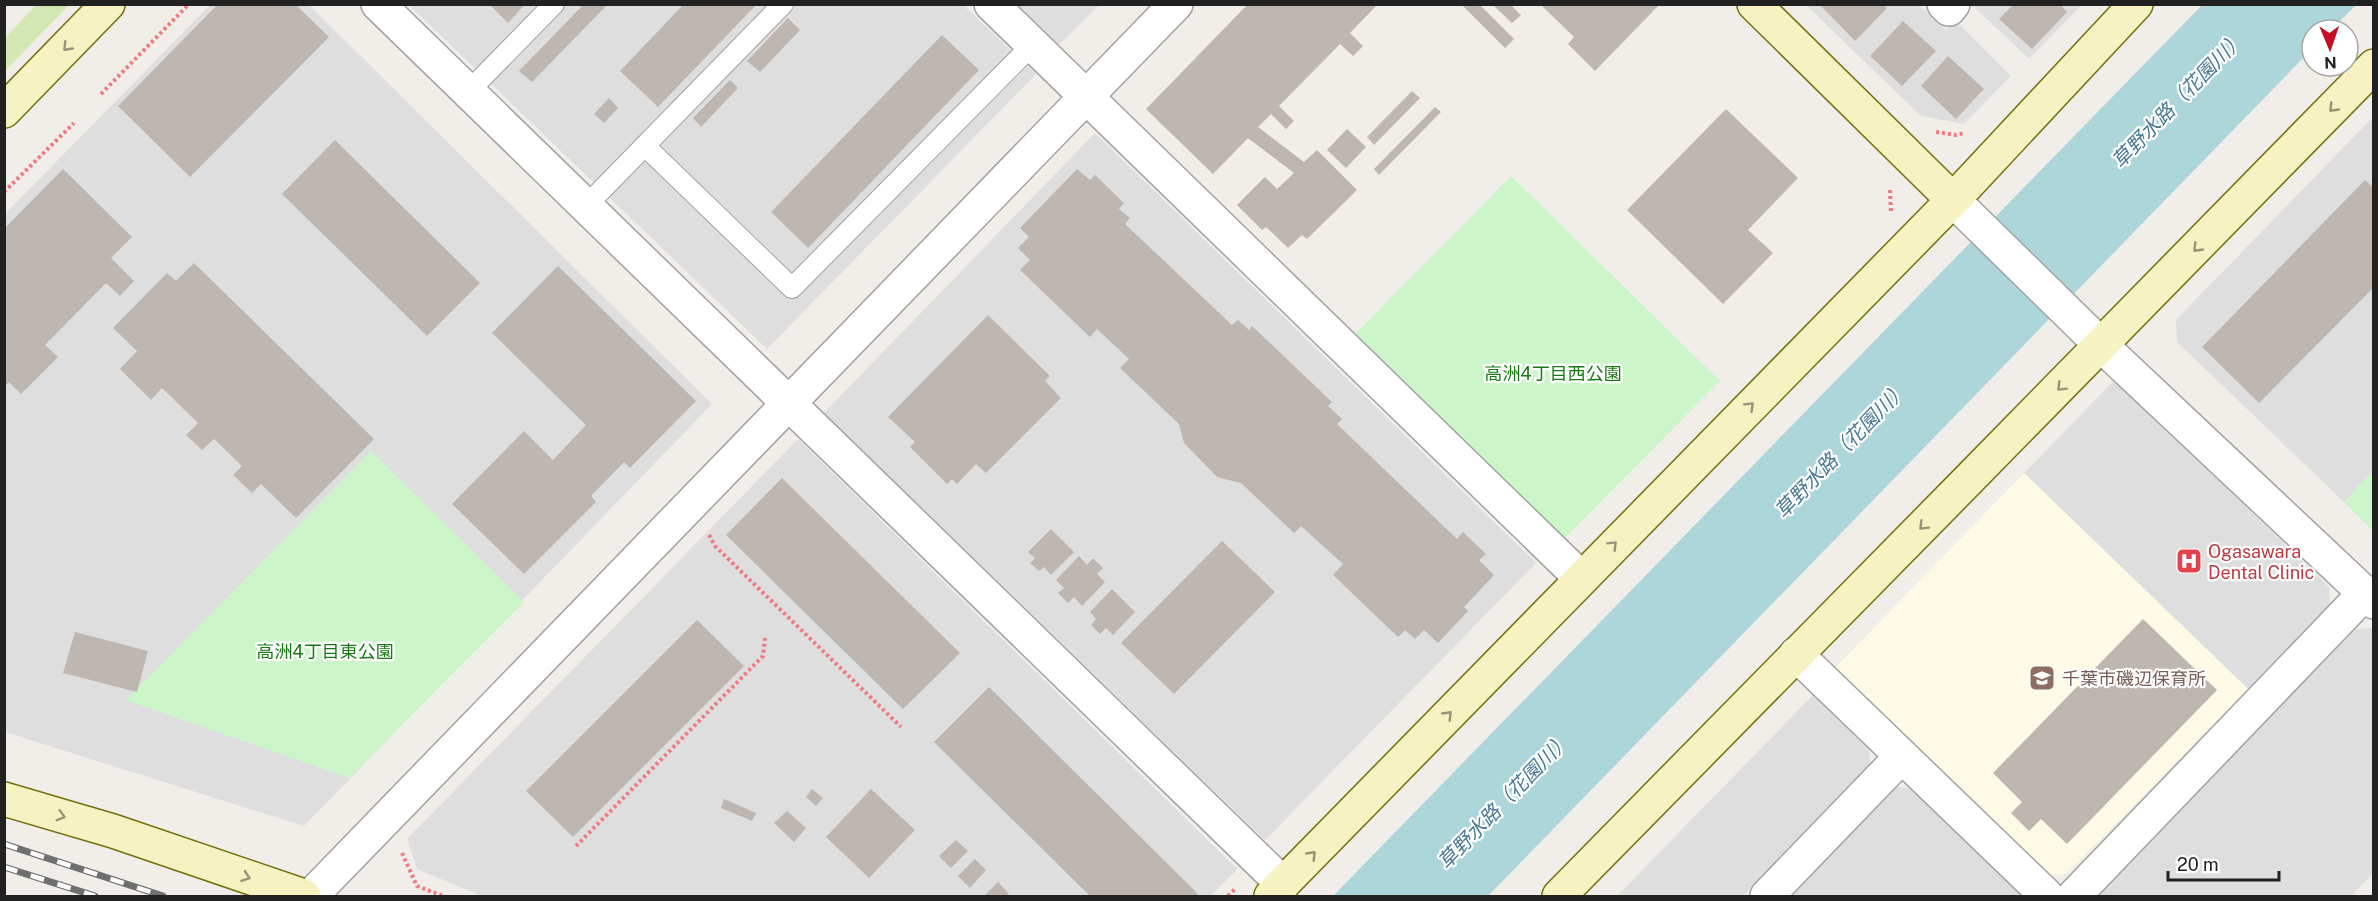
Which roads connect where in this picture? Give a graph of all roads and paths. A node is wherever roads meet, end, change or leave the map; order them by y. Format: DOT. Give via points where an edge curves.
graph roads {
  1 [pos="108,4"];
  2 [pos="189,4"];
  3 [pos="378,4"];
  4 [pos="554,4"];
  5 [pos="783,4"];
  6 [pos="991,4"];
  7 [pos="1176,4"];
  8 [pos="1754,4"];
  9 [pos="1944,4"];
  10 [pos="1953,4"];
  11 [pos="2136,4"];
  12 [pos="1032,45"];
  13 [pos="2373,66"];
  14 [pos="468,92"];
  15 [pos="101,94"];
  16 [pos="1086,97"];
  17 [pos="4,111"];
  18 [pos="74,123"];
  19 [pos="1926,131"];
  20 [pos="1973,131"];
  21 [pos="645,146"];
  22 [pos="1890,184"];
  23 [pos="4,192"];
  24 [pos="1953,200"];
  25 [pos="585,207"];
  26 [pos="1887,222"];
  27 [pos="2102,346"];
  28 [pos="789,404"];
  29 [pos="707,525"];
  30 [pos="1581,578"];
  31 [pos="2369,598"];
  32 [pos="765,638"];
  33 [pos="1796,654"];
  34 [pos="901,727"];
  35 [pos="1902,756"];
  36 [pos="4,799"];
  37 [pos="576,846"];
  38 [pos="1277,890"];
  39 [pos="304,897"];
  40 [pos="311,897"];
  41 [pos="1559,897"];
  42 [pos="1767,897"];
  43 [pos="2047,897"];
  44 [pos="2074,897"];
  1 -- 17 [label="street, one-way"];
  2 -- 15 [label="path"];
  3 -- 14 [label="street"];
  4 -- 14 [label="lane"];
  5 -- 21 [label="lane"];
  6 -- 12 [label="street"];
  7 -- 16 [label="street"];
  8 -- 24 [label="street"];
  9 -- 10 [label="street" via="1949,9"];
  11 -- 24 [label="street"];
  12 -- 16 [label="street"];
  12 -- 21 [label="lane" via="792,288"];
  13 -- 27 [label="street, one-way"];
  14 -- 25 [label="street"];
  16 -- 28 [label="street"];
  16 -- 30 [label="street"];
  18 -- 23 [label="path"];
  19 -- 20 [label="path" via="1956,135"];
  21 -- 25 [label="lane"];
  22 -- 26 [label="path" via="1891,212"];
  24 -- 27 [label="street"];
  30 -- 24 [label="street, one-way"];
  25 -- 28 [label="street"];
  27 -- 31 [label="street"];
  27 -- 33 [label="street, one-way"];
  28 -- 38 [label="street"];
  28 -- 40 [label="street"];
  29 -- 34 [label="path" via="715,546"];
  38 -- 30 [label="street, one-way"];
  31 -- 44 [label="street"];
  32 -- 37 [label="path" via="763,656"];
  33 -- 35 [label="street"];
  33 -- 41 [label="street"];
  35 -- 42 [label="street"];
  35 -- 43 [label="street"];
  36 -- 39 [label="street, one-way" via="113,831"];
}
